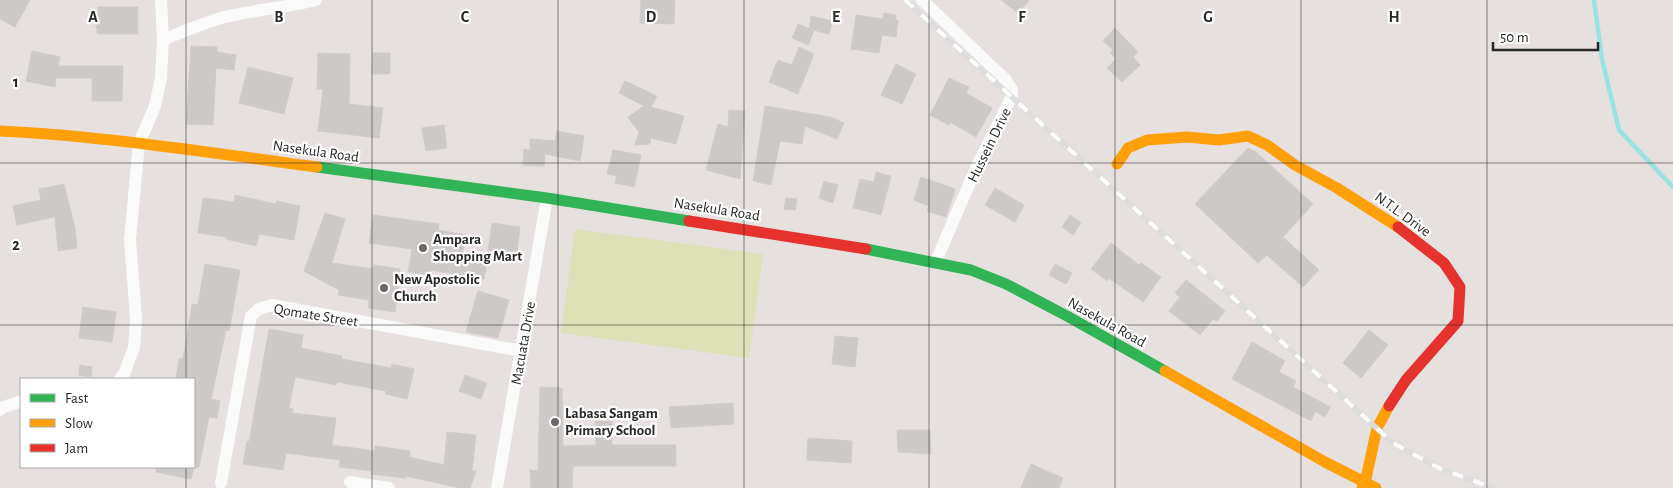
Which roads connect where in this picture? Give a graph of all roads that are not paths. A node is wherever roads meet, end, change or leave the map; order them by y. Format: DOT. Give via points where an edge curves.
graph roads {
  1 [pos="161,0"];
  2 [pos="316,0"];
  3 [pos="922,0"];
  4 [pos="164,40"];
  5 [pos="0,131"];
  6 [pos="139,143"];
  7 [pos="1116,164"];
  8 [pos="548,198"];
  9 [pos="936,261"];
  10 [pos="522,351"];
  11 [pos="121,378"];
  12 [pos="20,401"];
  13 [pos="0,410"];
  14 [pos="350,482"];
  15 [pos="221,483"];
  16 [pos="1368,486"];
  17 [pos="388,488"];
  18 [pos="497,488"];
  1 -- 4 [label="street"];
  2 -- 4 [label="street" via="222,18"];
  3 -- 9 [label="street, Hussein Drive" via="1005,79 1012,90"];
  4 -- 6 [label="street" via="162,78 155,106"];
  5 -- 6 [label="main road, Nasekula Road"];
  6 -- 8 [label="main road, Nasekula Road"];
  6 -- 11 [label="street" via="130,239 136,329 134,347"];
  7 -- 16 [label="main road, N.T.L. Drive" via="1128,148 1147,140 1187,137 1219,140 1248,136 1388,219 1444,263 1460,287 1458,321 1406,380 1377,428"];
  8 -- 9 [label="main road, Nasekula Road"];
  8 -- 10 [label="street, Macuata Drive"];
  9 -- 16 [label="main road, Nasekula Road" via="1006,284"];
  10 -- 15 [label="street, Qomate Street" via="272,305 259,309 251,316"];
  10 -- 18 [label="street, Macuata Drive"];
  12 -- 13 [label="street"];
  14 -- 17 [label="street"];
}
